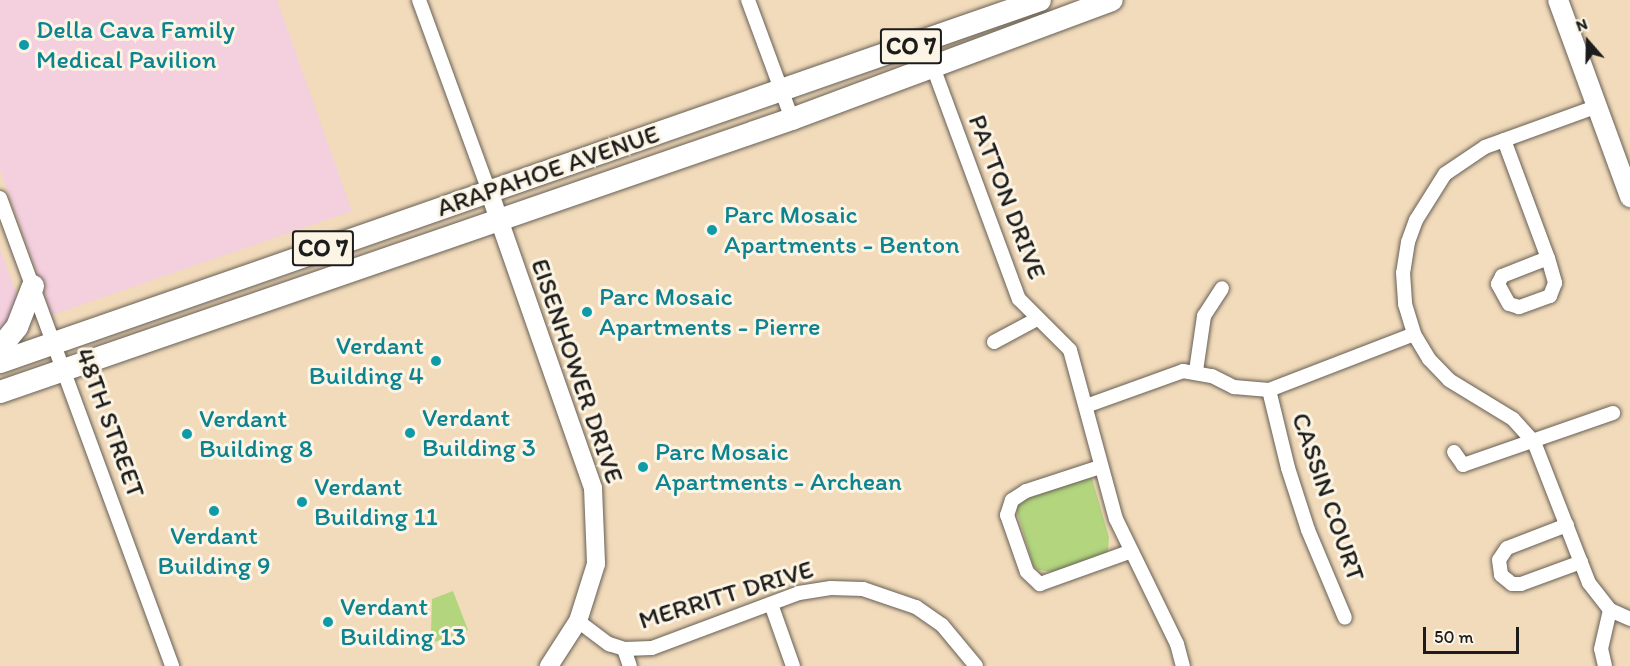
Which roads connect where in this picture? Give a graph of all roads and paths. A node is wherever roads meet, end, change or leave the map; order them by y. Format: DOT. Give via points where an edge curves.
graph roads {
  1 [pos="419,0"];
  2 [pos="748,0"];
  3 [pos="1040,0"];
  4 [pos="1112,0"];
  5 [pos="1558,0"];
  6 [pos="1081,5"];
  7 [pos="933,67"];
  8 [pos="782,92"];
  9 [pos="1598,106"];
  10 [pos="792,119"];
  11 [pos="1504,140"];
  12 [pos="1625,166"];
  13 [pos="489,191"];
  14 [pos="1630,197"];
  15 [pos="0,198"];
  16 [pos="498,218"];
  17 [pos="1548,258"];
  18 [pos="33,286"];
  19 [pos="1222,288"];
  20 [pos="1037,319"];
  21 [pos="1413,334"];
  22 [pos="54,342"];
  23 [pos="994,342"];
  24 [pos="0,348"];
  25 [pos="0,362"];
  26 [pos="64,369"];
  27 [pos="1196,371"];
  28 [pos="1269,390"];
  29 [pos="0,392"];
  30 [pos="1086,406"];
  31 [pos="1613,413"];
  32 [pos="1534,442"];
  33 [pos="1455,452"];
  34 [pos="1100,467"];
  35 [pos="1567,525"];
  36 [pos="1129,552"];
  37 [pos="1581,562"];
  38 [pos="771,604"];
  39 [pos="1610,610"];
  40 [pos="1345,618"];
  41 [pos="1630,619"];
  42 [pos="578,621"];
  43 [pos="624,649"];
  44 [pos="172,666"];
  45 [pos="549,666"];
  46 [pos="630,666"];
  47 [pos="793,666"];
  48 [pos="976,666"];
  49 [pos="1182,666"];
  50 [pos="1605,666"];
  1 -- 13 [label="street"];
  2 -- 8 [label="street"];
  3 -- 8 [label="main road, ARAPAHOE AVENUE / CO 7"];
  4 -- 6 [label="main road, ARAPAHOE AVENUE / CO 7"];
  5 -- 9 [label="main road"];
  6 -- 7 [label="main road, ARAPAHOE AVENUE / CO 7"];
  7 -- 10 [label="main road, ARAPAHOE AVENUE / CO 7"];
  7 -- 20 [label="street, PATTON DRIVE" via="1008,273 1019,299"];
  8 -- 10 [label="street"];
  8 -- 13 [label="main road, ARAPAHOE AVENUE / CO 7"];
  9 -- 11 [label="street"];
  9 -- 12 [label="main road"];
  10 -- 16 [label="main road, ARAPAHOE AVENUE / CO 7"];
  11 -- 17 [label="street"];
  11 -- 21 [label="street" via="1485,147 1445,174 1416,220 1403,273 1405,304"];
  12 -- 14 [label="main road"];
  13 -- 16 [label="street, EISENHOWER DRIVE"];
  13 -- 22 [label="main road, ARAPAHOE AVENUE / CO 7"];
  15 -- 18 [label="street, 48TH STREET"];
  16 -- 26 [label="main road, ARAPAHOE AVENUE / CO 7"];
  16 -- 42 [label="street, EISENHOWER DRIVE" via="593,488 598,527 596,564"];
  18 -- 22 [label="street, 48TH STREET"];
  18 -- 24 [label="main road" via="17,327"];
  19 -- 27 [label="street" via="1204,316"];
  20 -- 23 [label="street"];
  20 -- 30 [label="street, PATTON DRIVE" via="1070,350"];
  21 -- 28 [label="street"];
  21 -- 32 [label="street" via="1449,380 1505,413"];
  22 -- 25 [label="main road, ARAPAHOE AVENUE / CO 7"];
  22 -- 26 [label="street, 48TH STREET"];
  26 -- 29 [label="main road, ARAPAHOE AVENUE / CO 7"];
  26 -- 44 [label="street, 48TH STREET"];
  27 -- 28 [label="street" via="1234,387"];
  27 -- 30 [label="street" via="1167,376"];
  28 -- 40 [label="street, CASSIN COURT" via="1305,520"];
  30 -- 34 [label="street, PATTON DRIVE"];
  31 -- 32 [label="street"];
  32 -- 33 [label="street" via="1463,465"];
  32 -- 35 [label="street"];
  34 -- 36 [label="street, PATTON DRIVE"];
  34 -- 36 [label="street" via="1026,491 1012,500 1006,515 1027,573 1040,584"];
  35 -- 37 [label="street"];
  35 -- 37 [label="street" via="1507,548 1499,560 1501,575 1512,584 1521,584"];
  36 -- 49 [label="street, PATTON DRIVE" via="1177,644"];
  37 -- 39 [label="street" via="1596,596"];
  38 -- 43 [label="street, MERRITT DRIVE" via="658,647"];
  38 -- 47 [label="street"];
  38 -- 48 [label="street, MERRITT DRIVE" via="831,588 886,594 916,607 942,625"];
  39 -- 41 [label="street"];
  39 -- 50 [label="street" via="1601,650"];
  42 -- 43 [label="street, MERRITT DRIVE" via="593,635"];
  42 -- 45 [label="street, EISENHOWER DRIVE"];
  43 -- 46 [label="street"];
}
